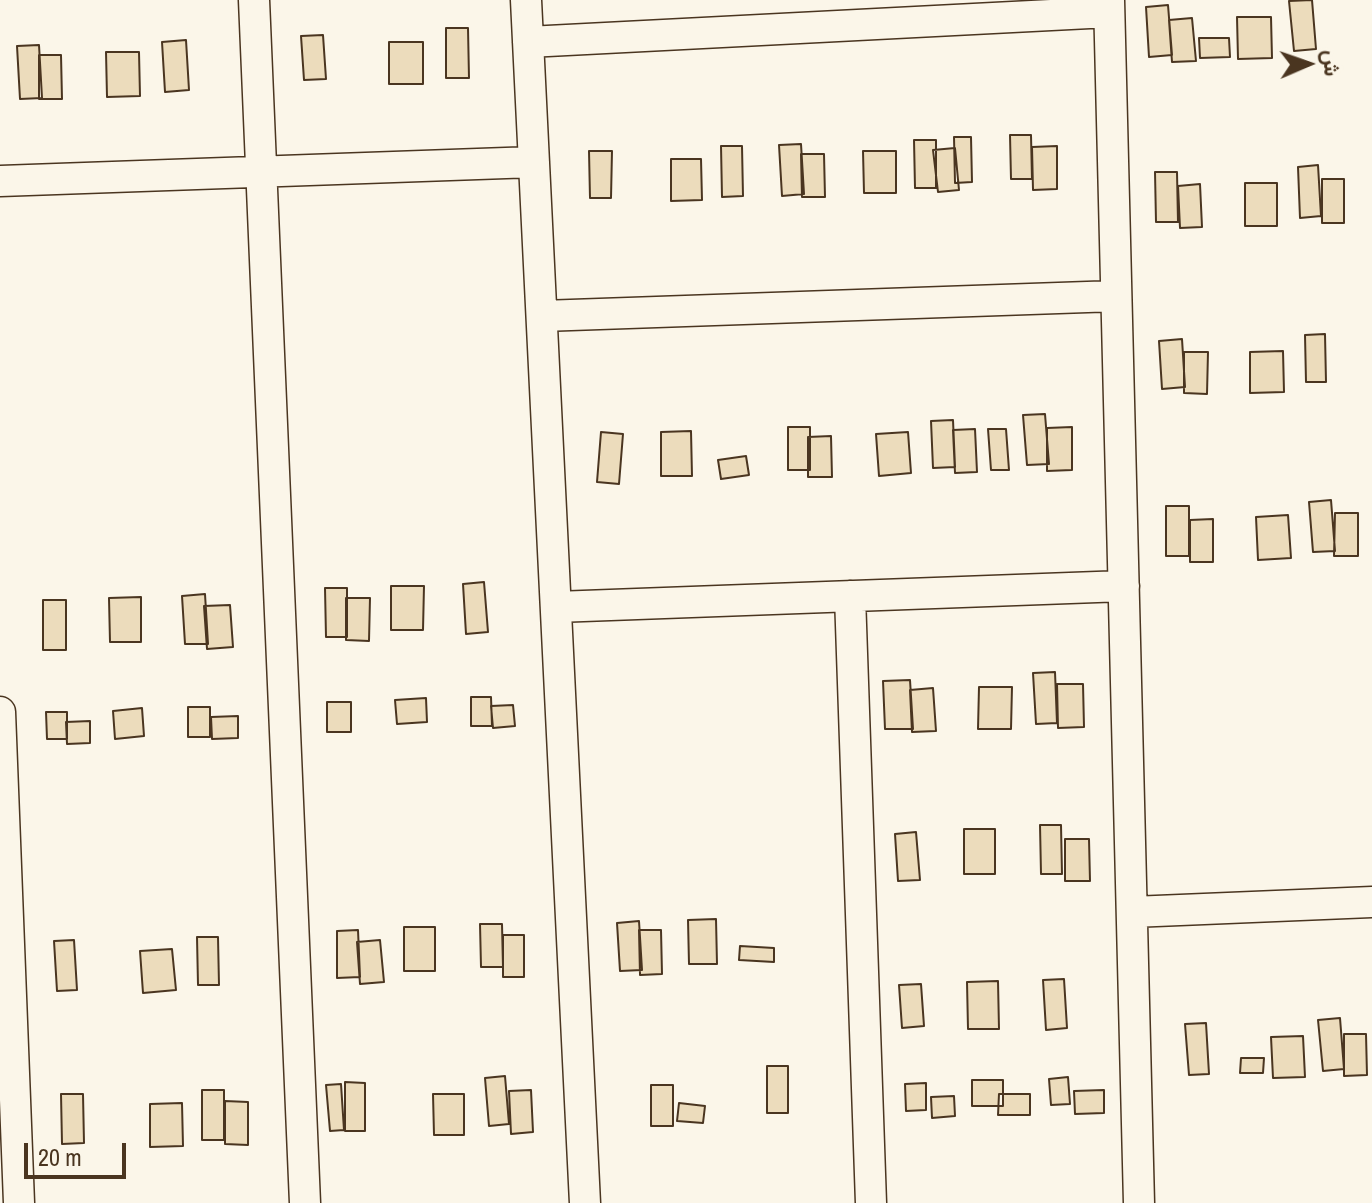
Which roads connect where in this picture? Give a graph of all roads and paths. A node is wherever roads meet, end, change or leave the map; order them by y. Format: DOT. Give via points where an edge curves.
graph roads {
  1 [pos="254,0"];
  2 [pos="526,0"];
  3 [pos="1109,6"];
  4 [pos="829,14"];
  5 [pos="528,42"];
  6 [pos="534,162"];
  7 [pos="262,172"];
  8 [pos="0,181"];
  9 [pos="1116,296"];
  10 [pos="542,316"];
  11 [pos="1124,586"];
  12 [pos="850,596"];
  13 [pos="556,607"];
  14 [pos="0,712"];
  15 [pos="1372,902"];
  16 [pos="1132,912"];
  17 [pos="19,1203"];
  18 [pos="305,1203"];
  19 [pos="585,1203"];
  20 [pos="871,1203"];
  21 [pos="1139,1203"];
  1 -- 7 [label="street"];
  2 -- 5 [label="street"];
  3 -- 4 [label="street"];
  3 -- 9 [label="street"];
  4 -- 5 [label="street"];
  5 -- 6 [label="street"];
  6 -- 7 [label="street"];
  6 -- 10 [label="street"];
  7 -- 8 [label="street"];
  7 -- 18 [label="street"];
  9 -- 10 [label="street"];
  9 -- 11 [label="street"];
  10 -- 13 [label="street"];
  11 -- 12 [label="street"];
  11 -- 16 [label="street"];
  12 -- 13 [label="street"];
  12 -- 20 [label="street"];
  13 -- 19 [label="street"];
  14 -- 17 [label="street"];
  15 -- 16 [label="street"];
  16 -- 21 [label="street"];
}
